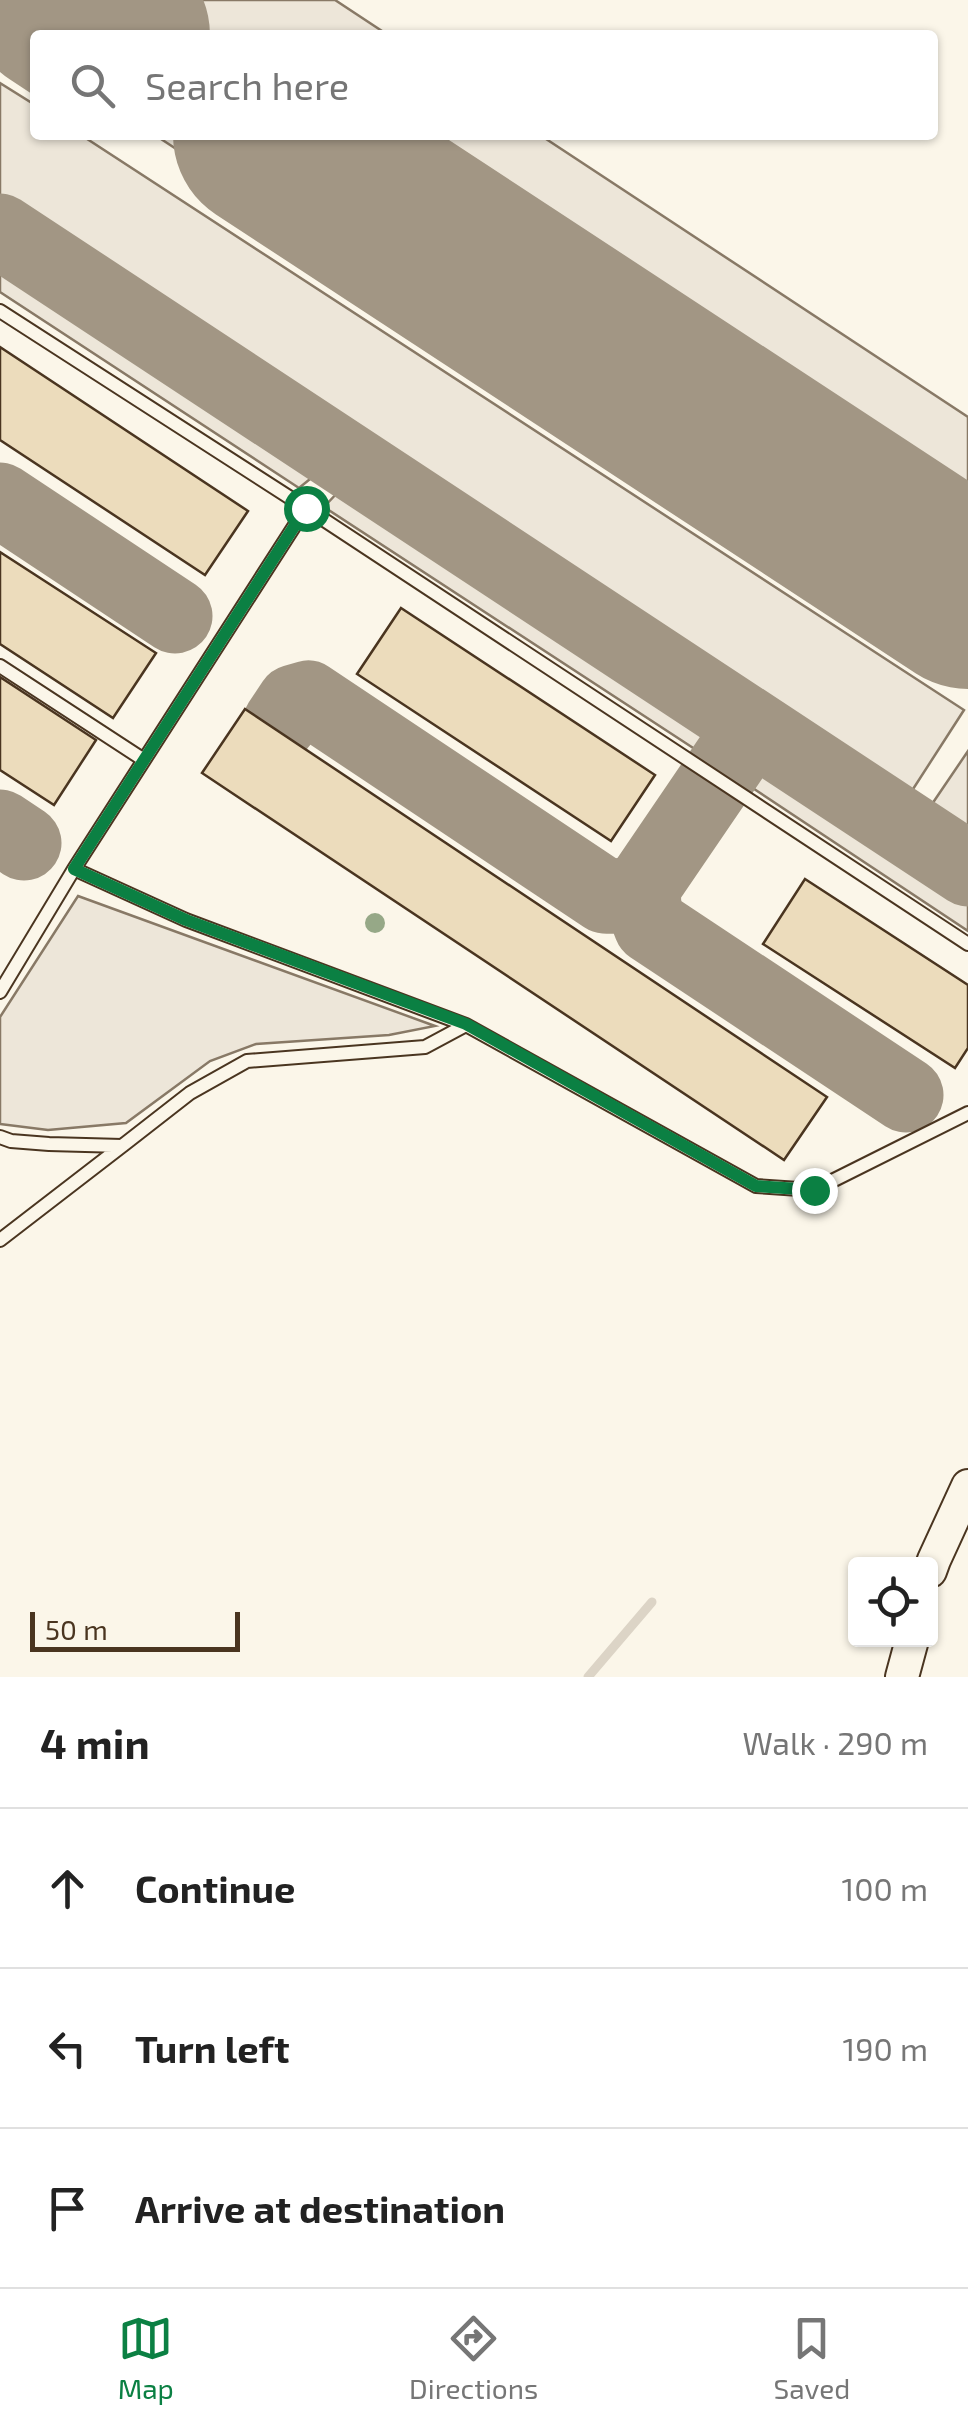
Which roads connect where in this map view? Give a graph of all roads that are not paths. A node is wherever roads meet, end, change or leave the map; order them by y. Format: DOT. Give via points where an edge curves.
graph roads {
  1 [pos="0,310"];
  2 [pos="306,508"];
  3 [pos="0,666"];
  4 [pos="144,760"];
  5 [pos="74,869"];
  6 [pos="968,944"];
  7 [pos="0,992"];
  8 [pos="466,1024"];
  9 [pos="968,1113"];
  10 [pos="0,1137"];
  11 [pos="122,1146"];
  12 [pos="0,1240"];
  13 [pos="968,1486"];
  14 [pos="935,1557"];
  15 [pos="910,1647"];
  16 [pos="902,1677"];
  1 -- 2 [label="lane"];
  2 -- 4 [label="lane"];
  2 -- 6 [label="lane"];
  3 -- 4 [label="lane"];
  4 -- 5 [label="lane"];
  5 -- 7 [label="lane"];
  5 -- 8 [label="lane" via="186,920"];
  8 -- 9 [label="lane" via="756,1186 814,1190"];
  8 -- 11 [label="lane" via="425,1047 247,1060 190,1093"];
  10 -- 11 [label="lane"];
  11 -- 12 [label="lane"];
  13 -- 14 [label="street"];
  15 -- 16 [label="street"];
}
